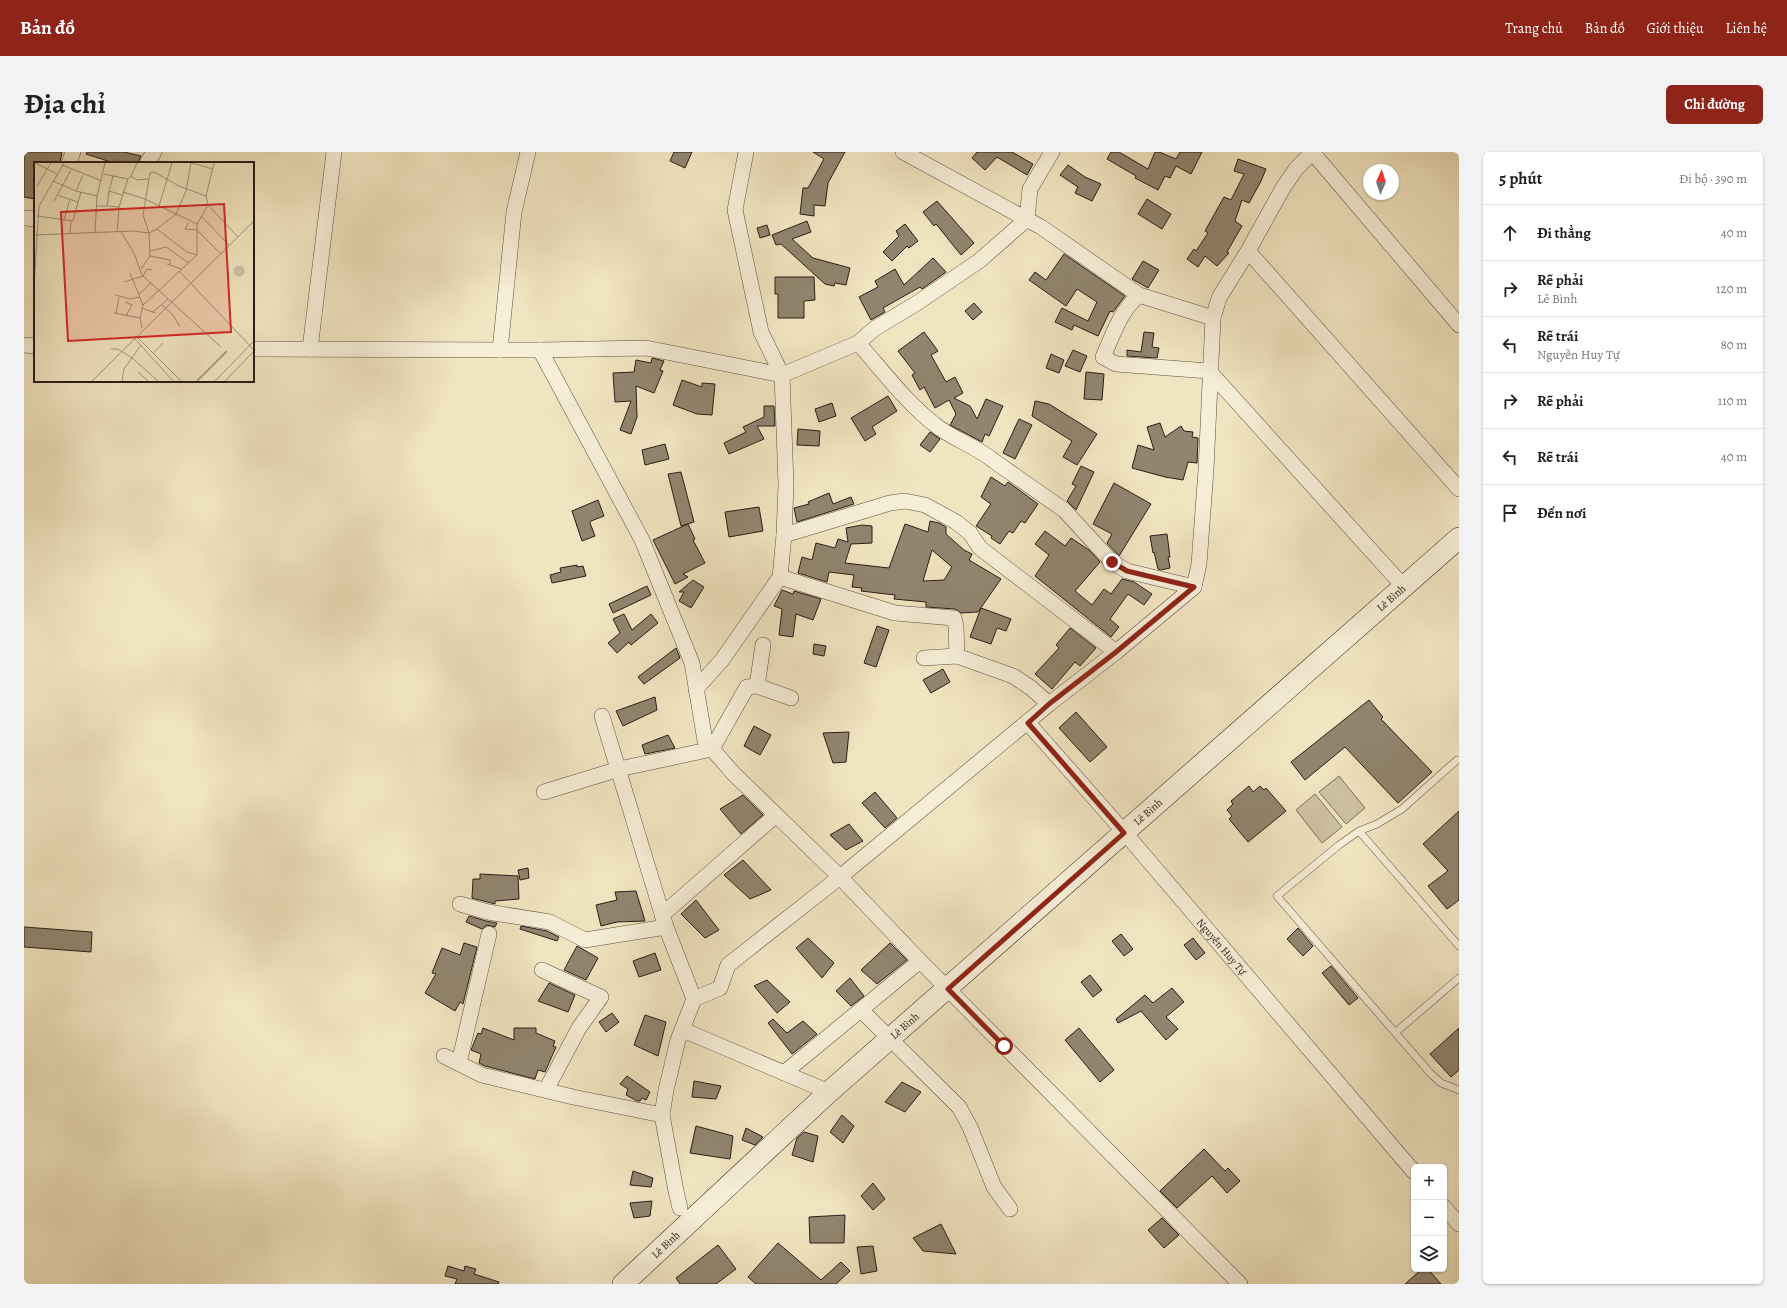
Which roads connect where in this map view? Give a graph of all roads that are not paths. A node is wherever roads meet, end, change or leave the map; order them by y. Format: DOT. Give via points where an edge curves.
graph roads {
  1 [pos="73,152"];
  2 [pos="154,152"];
  3 [pos="334,152"];
  4 [pos="528,152"];
  5 [pos="746,152"];
  6 [pos="903,152"];
  7 [pos="1052,152"];
  8 [pos="1312,152"];
  9 [pos="69,162"];
  10 [pos="148,162"];
  11 [pos="24,218"];
  12 [pos="1027,219"];
  13 [pos="34,220"];
  14 [pos="1248,251"];
  15 [pos="1139,295"];
  16 [pos="1213,318"];
  17 [pos="1459,325"];
  18 [pos="858,343"];
  19 [pos="24,345"];
  20 [pos="34,346"];
  21 [pos="254,349"];
  22 [pos="310,349"];
  23 [pos="500,350"];
  24 [pos="540,350"];
  25 [pos="1209,371"];
  26 [pos="782,375"];
  27 [pos="1459,489"];
  28 [pos="784,535"];
  29 [pos="1459,538"];
  30 [pos="780,577"];
  31 [pos="1194,587"];
  32 [pos="1404,587"];
  33 [pos="763,646"];
  34 [pos="1116,652"];
  35 [pos="957,656"];
  36 [pos="924,658"];
  37 [pos="757,686"];
  38 [pos="696,689"];
  39 [pos="791,698"];
  40 [pos="1049,704"];
  41 [pos="602,716"];
  42 [pos="1028,723"];
  43 [pos="712,749"];
  44 [pos="1457,760"];
  45 [pos="619,769"];
  46 [pos="544,792"];
  47 [pos="776,815"];
  48 [pos="1359,831"];
  49 [pos="1124,833"];
  50 [pos="840,877"];
  51 [pos="460,904"];
  52 [pos="664,921"];
  53 [pos="488,934"];
  54 [pos="1459,946"];
  55 [pos="920,961"];
  56 [pos="542,970"];
  57 [pos="1459,978"];
  58 [pos="948,989"];
  59 [pos="694,999"];
  60 [pos="861,1010"];
  61 [pos="683,1030"];
  62 [pos="1396,1032"];
  63 [pos="890,1039"];
  64 [pos="444,1056"];
  65 [pos="459,1063"];
  66 [pos="784,1073"];
  67 [pos="546,1090"];
  68 [pos="1459,1090"];
  69 [pos="829,1092"];
  70 [pos="662,1115"];
  71 [pos="1411,1168"];
  72 [pos="680,1208"];
  73 [pos="1010,1210"];
  74 [pos="1447,1210"];
  75 [pos="1459,1224"];
  76 [pos="626,1283"];
  77 [pos="1240,1284"];
  1 -- 9 [label="street"];
  2 -- 10 [label="street"];
  3 -- 22 [label="street"];
  4 -- 23 [label="street" via="514,212"];
  5 -- 26 [label="street" via="735,210 761,332"];
  6 -- 12 [label="street"];
  7 -- 12 [label="street" via="1030,189"];
  8 -- 14 [label="street" via="1283,188"];
  8 -- 17 [label="street"];
  11 -- 13 [label="street"];
  12 -- 15 [label="street"];
  12 -- 18 [label="street" via="979,261 917,304 874,329"];
  14 -- 16 [label="street" via="1219,298"];
  14 -- 27 [label="street"];
  15 -- 16 [label="street"];
  15 -- 25 [label="street" via="1122,314 1103,357 1116,364"];
  16 -- 25 [label="street"];
  18 -- 26 [label="street"];
  18 -- 31 [label="street" via="904,395 935,425 985,453 1064,510 1112,562 1127,571"];
  19 -- 20 [label="street"];
  21 -- 22 [label="street"];
  22 -- 23 [label="street"];
  23 -- 24 [label="street"];
  24 -- 26 [label="street" via="646,348"];
  24 -- 38 [label="street" via="642,540 692,663"];
  25 -- 31 [label="street" via="1206,470 1199,564"];
  25 -- 32 [label="street"];
  26 -- 28 [label="street" via="786,485"];
  28 -- 30 [label="street"];
  28 -- 34 [label="street" via="890,503 905,501 925,505 956,522 970,533 980,548"];
  29 -- 32 [label="street, Lê Bình"];
  30 -- 35 [label="street" via="896,613 954,618"];
  30 -- 38 [label="street" via="722,660"];
  31 -- 34 [label="street"];
  32 -- 49 [label="street, Lê Bình"];
  33 -- 37 [label="street"];
  34 -- 40 [label="street"];
  35 -- 36 [label="street"];
  35 -- 40 [label="street" via="1014,676"];
  37 -- 39 [label="street"];
  37 -- 43 [label="street" via="747,687"];
  38 -- 43 [label="street" via="705,741"];
  40 -- 42 [label="street"];
  41 -- 45 [label="street"];
  42 -- 49 [label="street, Nguyễn Huy Tự"];
  42 -- 50 [label="street"];
  43 -- 45 [label="street"];
  43 -- 47 [label="street"];
  44 -- 48 [label="lane" via="1397,812"];
  45 -- 46 [label="street"];
  45 -- 52 [label="street"];
  47 -- 50 [label="street"];
  47 -- 52 [label="street"];
  48 -- 54 [label="lane"];
  48 -- 62 [label="lane" via="1277,896"];
  49 -- 58 [label="street, Lê Bình"];
  49 -- 71 [label="street, Nguyễn Huy Tự"];
  50 -- 55 [label="street"];
  50 -- 59 [label="street" via="728,965 720,988"];
  51 -- 52 [label="street" via="488,912 550,922 585,940"];
  52 -- 59 [label="street"];
  53 -- 65 [label="street"];
  55 -- 58 [label="street"];
  55 -- 60 [label="street"];
  56 -- 67 [label="street" via="601,997 579,1028"];
  57 -- 62 [label="lane"];
  58 -- 63 [label="street, Lê Bình"];
  58 -- 77 [label="street"];
  59 -- 61 [label="street"];
  60 -- 63 [label="street"];
  60 -- 66 [label="street"];
  61 -- 66 [label="street"];
  61 -- 70 [label="street" via="678,1040"];
  62 -- 68 [label="lane" via="1435,1078"];
  63 -- 69 [label="street, Lê Bình"];
  63 -- 73 [label="street" via="959,1107 994,1187"];
  64 -- 65 [label="street"];
  65 -- 67 [label="street" via="482,1075"];
  66 -- 69 [label="street"];
  67 -- 70 [label="street"];
  69 -- 76 [label="street, Lê Bình"];
  70 -- 72 [label="street"];
  74 -- 75 [label="street"];
}
